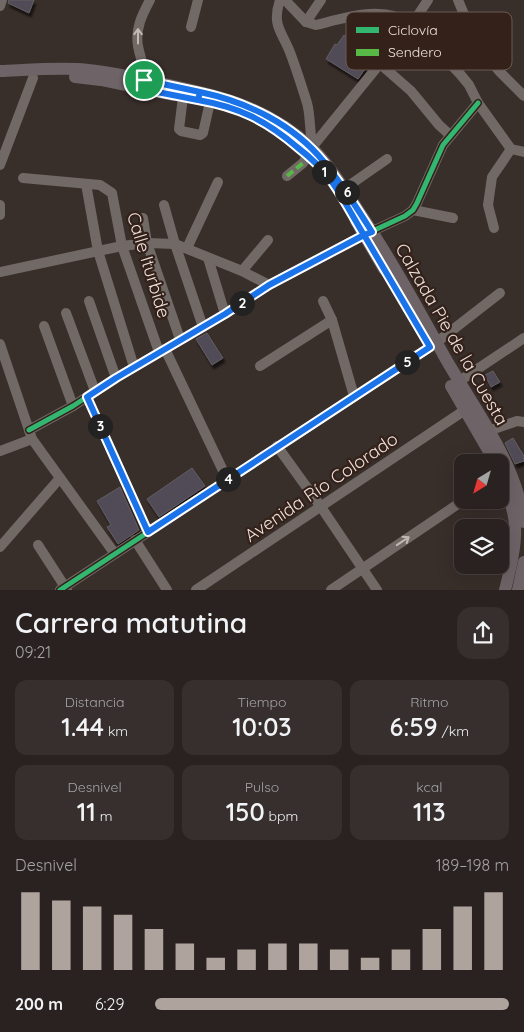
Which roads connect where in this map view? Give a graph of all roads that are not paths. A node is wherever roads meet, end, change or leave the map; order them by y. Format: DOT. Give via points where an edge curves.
graph roads {
  1 [pos="2,0"];
  2 [pos="150,0"];
  3 [pos="198,0"];
  4 [pos="280,0"];
  5 [pos="285,0"];
  6 [pos="321,0"];
  7 [pos="428,0"];
  8 [pos="458,0"];
  9 [pos="0,6"];
  10 [pos="420,12"];
  11 [pos="463,12"];
  12 [pos="346,19"];
  13 [pos="306,22"];
  14 [pos="191,27"];
  15 [pos="374,70"];
  16 [pos="387,70"];
  17 [pos="456,70"];
  18 [pos="498,70"];
  19 [pos="0,71"];
  20 [pos="33,78"];
  21 [pos="0,79"];
  22 [pos="143,84"];
  23 [pos="523,94"];
  24 [pos="183,97"];
  25 [pos="203,98"];
  26 [pos="478,103"];
  27 [pos="450,135"];
  28 [pos="511,149"];
  29 [pos="311,150"];
  30 [pos="524,152"];
  31 [pos="387,159"];
  32 [pos="0,165"];
  33 [pos="287,176"];
  34 [pos="23,178"];
  35 [pos="218,182"];
  36 [pos="86,184"];
  37 [pos="344,189"];
  38 [pos="0,205"];
  39 [pos="164,205"];
  40 [pos="413,210"];
  41 [pos="0,215"];
  42 [pos="143,218"];
  43 [pos="453,218"];
  44 [pos="494,228"];
  45 [pos="368,233"];
  46 [pos="268,240"];
  47 [pos="147,242"];
  48 [pos="175,244"];
  49 [pos="122,246"];
  50 [pos="187,248"];
  51 [pos="98,251"];
  52 [pos="208,258"];
  53 [pos="242,271"];
  54 [pos="0,272"];
  55 [pos="269,285"];
  56 [pos="500,293"];
  57 [pos="89,301"];
  58 [pos="323,301"];
  59 [pos="66,313"];
  60 [pos="225,314"];
  61 [pos="332,320"];
  62 [pos="44,326"];
  63 [pos="203,327"];
  64 [pos="524,338"];
  65 [pos="180,339"];
  66 [pos="0,344"];
  67 [pos="433,345"];
  68 [pos="162,351"];
  69 [pos="260,366"];
  70 [pos="134,367"];
  71 [pos="116,378"];
  72 [pos="458,382"];
  73 [pos="91,394"];
  74 [pos="354,396"];
  75 [pos="73,406"];
  76 [pos="465,410"];
  77 [pos="524,422"];
  78 [pos="488,431"];
  79 [pos="31,434"];
  80 [pos="277,446"];
  81 [pos="0,451"];
  82 [pos="490,454"];
  83 [pos="60,478"];
  84 [pos="228,479"];
  85 [pos="509,495"];
  86 [pos="321,507"];
  87 [pos="454,507"];
  88 [pos="521,525"];
  89 [pos="148,532"];
  90 [pos="135,540"];
  91 [pos="38,545"];
  92 [pos="0,547"];
  93 [pos="115,554"];
  94 [pos="362,568"];
  95 [pos="524,570"];
  96 [pos="64,588"];
  97 [pos="167,590"];
  98 [pos="196,590"];
  99 [pos="331,590"];
  100 [pos="377,590"];
  101 [pos="505,590"];
  102 [pos="518,590"];
  1 -- 9 [label="street"];
  22 -- 2 [label="street, one-way" via="144,64 137,32"];
  3 -- 14 [label="street"];
  4 -- 29 [label="street" via="276,11 277,23 308,106"];
  5 -- 13 [label="street"];
  6 -- 13 [label="street"];
  7 -- 10 [label="street"];
  8 -- 11 [label="street"];
  12 -- 13 [label="street" via="316,25"];
  15 -- 29 [label="street"];
  16 -- 27 [label="street"];
  17 -- 26 [label="street"];
  18 -- 23 [label="street"];
  19 -- 22 [label="main road, Calzada Pie de la Cuesta" via="102,71"];
  20 -- 21 [label="main road, Calzada Pie de la Cuesta"];
  20 -- 22 [label="main road, Calzada Pie de la Cuesta" via="75,77"];
  20 -- 32 [label="street"];
  22 -- 24 [label="main road, Calzada Pie de la Cuesta"];
  22 -- 25 [label="main road, Calzada Pie de la Cuesta"];
  24 -- 25 [label="main road, Calzada Pie de la Cuesta"];
  24 -- 25 [label="street" via="179,129 200,135 203,133"];
  25 -- 29 [label="main road, Calzada Pie de la Cuesta" via="268,124"];
  26 -- 27 [label="street"];
  26 -- 28 [label="street"];
  27 -- 40 [label="street"];
  28 -- 30 [label="street"];
  28 -- 44 [label="street" via="492,177 488,205"];
  29 -- 33 [label="street" via="303,163"];
  29 -- 37 [label="main road, Calzada Pie de la Cuesta" via="324,161"];
  29 -- 45 [label="main road, Calzada Pie de la Cuesta"];
  31 -- 37 [label="street"];
  34 -- 36 [label="street"];
  35 -- 50 [label="street"];
  36 -- 49 [label="street, Calle Iturbide" via="100,185 112,193"];
  36 -- 51 [label="street"];
  37 -- 45 [label="main road, Calzada Pie de la Cuesta"];
  38 -- 41 [label="street"];
  39 -- 48 [label="street"];
  40 -- 43 [label="street"];
  40 -- 45 [label="street"];
  42 -- 47 [label="street"];
  45 -- 55 [label="street"];
  45 -- 67 [label="main road, Calzada Pie de la Cuesta"];
  46 -- 53 [label="street"];
  47 -- 48 [label="street"];
  47 -- 49 [label="street"];
  47 -- 65 [label="street"];
  48 -- 50 [label="street"];
  48 -- 63 [label="street"];
  49 -- 51 [label="street"];
  49 -- 68 [label="street, Calle Iturbide"];
  50 -- 52 [label="street"];
  51 -- 54 [label="street"];
  51 -- 70 [label="street"];
  52 -- 53 [label="street"];
  52 -- 60 [label="street"];
  53 -- 55 [label="street"];
  55 -- 60 [label="street"];
  56 -- 67 [label="street"];
  57 -- 71 [label="street"];
  58 -- 61 [label="street"];
  59 -- 73 [label="street"];
  60 -- 63 [label="street"];
  61 -- 69 [label="street"];
  61 -- 74 [label="street"];
  62 -- 75 [label="street"];
  63 -- 65 [label="street"];
  64 -- 72 [label="street"];
  65 -- 68 [label="street"];
  66 -- 79 [label="street"];
  67 -- 72 [label="main road, Calzada Pie de la Cuesta"];
  67 -- 74 [label="street"];
  67 -- 76 [label="main road, Calzada Pie de la Cuesta"];
  68 -- 70 [label="street"];
  68 -- 84 [label="street, Calle Iturbide"];
  70 -- 71 [label="street"];
  71 -- 73 [label="street"];
  72 -- 78 [label="main road, Calzada Pie de la Cuesta"];
  73 -- 75 [label="street"];
  73 -- 89 [label="street"];
  74 -- 80 [label="street"];
  75 -- 79 [label="street"];
  76 -- 82 [label="main road, Calzada Pie de la Cuesta"];
  76 -- 86 [label="street, Avenida Río Colorado"];
  77 -- 78 [label="street" via="517,421"];
  78 -- 88 [label="main road, Calzada Pie de la Cuesta" via="517,488"];
  79 -- 81 [label="street"];
  79 -- 83 [label="street"];
  80 -- 84 [label="street"];
  80 -- 86 [label="street"];
  83 -- 92 [label="street"];
  83 -- 93 [label="street"];
  84 -- 89 [label="street"];
  85 -- 88 [label="main road, Calzada Pie de la Cuesta"];
  86 -- 94 [label="street"];
  86 -- 98 [label="street, Avenida Río Colorado"];
  94 -- 87 [label="street, one-way"];
  88 -- 101 [label="main road, Calzada Pie de la Cuesta"];
  89 -- 90 [label="street"];
  90 -- 93 [label="street"];
  90 -- 97 [label="street"];
  91 -- 96 [label="street"];
  93 -- 96 [label="street"];
  94 -- 99 [label="street"];
  94 -- 100 [label="street"];
  95 -- 102 [label="main road"];
}
